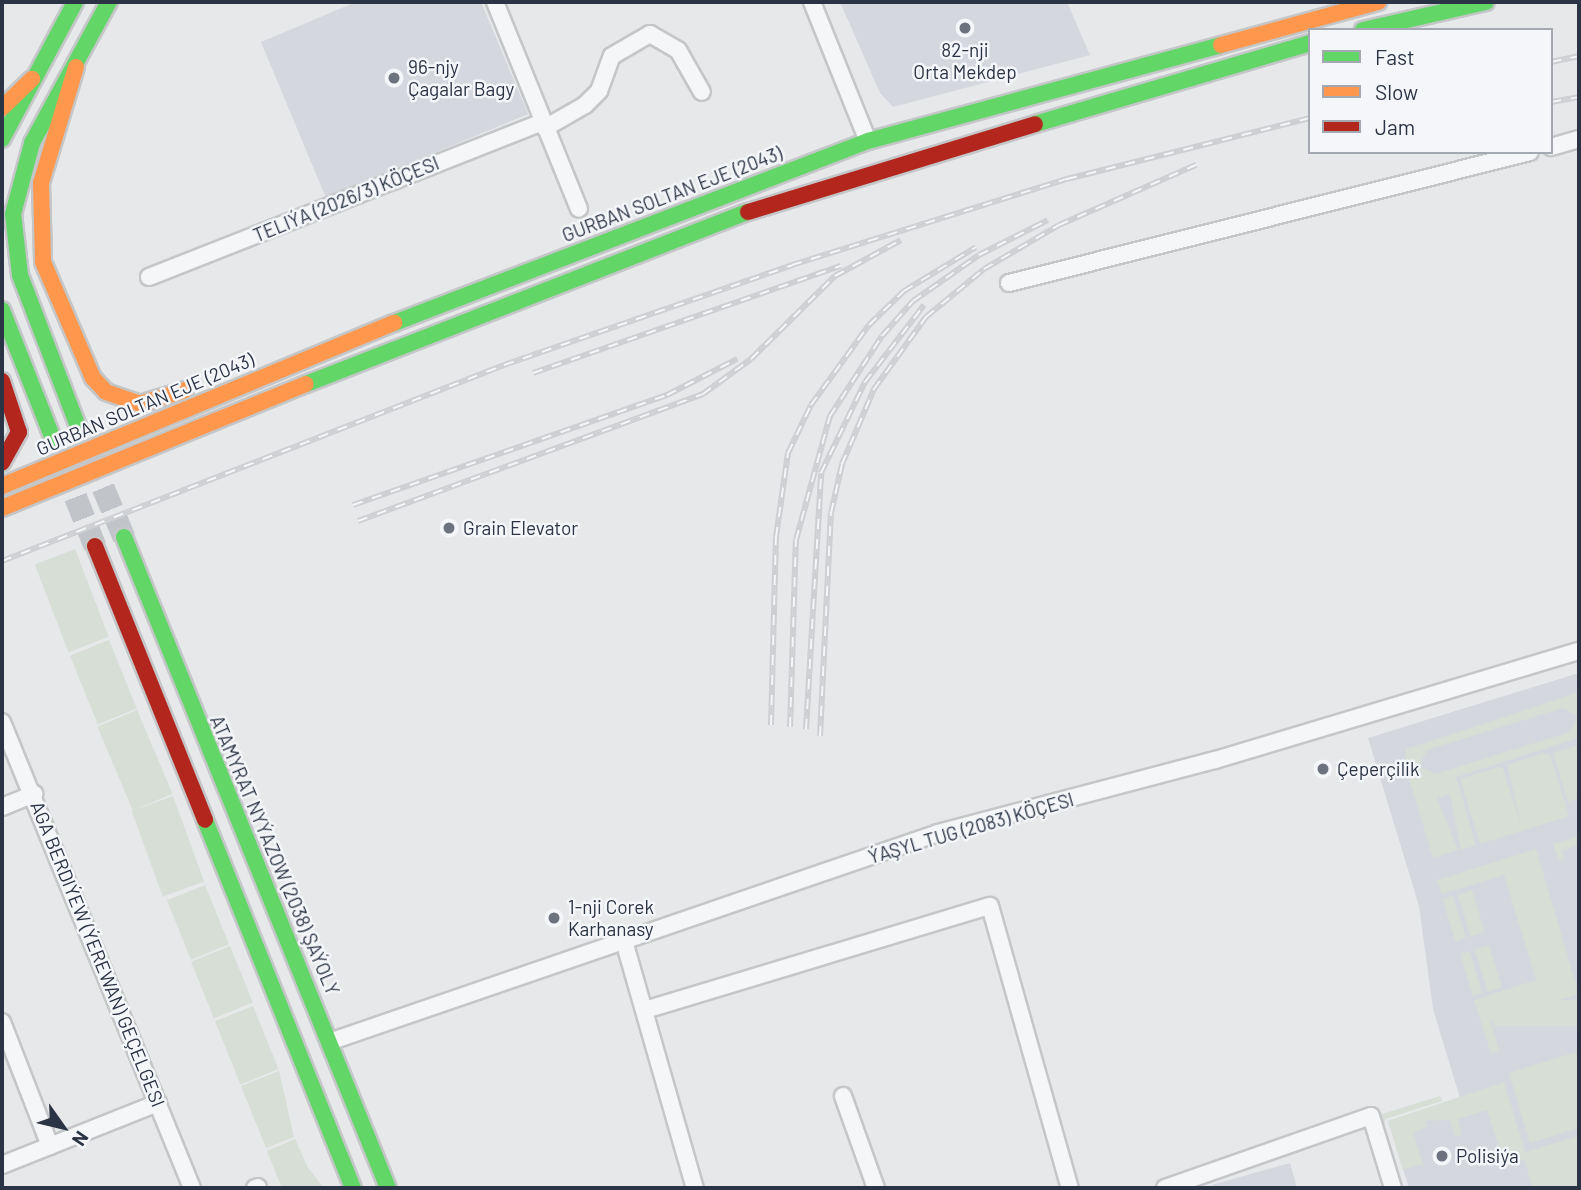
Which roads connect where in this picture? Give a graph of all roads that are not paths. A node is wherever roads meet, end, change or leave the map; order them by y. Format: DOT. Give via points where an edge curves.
graph roads {
  1 [pos="75,2"];
  2 [pos="109,2"];
  3 [pos="495,2"];
  4 [pos="812,2"];
  5 [pos="1378,2"];
  6 [pos="1486,2"];
  7 [pos="1372,28"];
  8 [pos="1308,44"];
  9 [pos="76,67"];
  10 [pos="32,79"];
  11 [pos="702,92"];
  12 [pos="2,108"];
  13 [pos="543,125"];
  14 [pos="2,139"];
  15 [pos="1579,139"];
  16 [pos="868,141"];
  17 [pos="1553,146"];
  18 [pos="1522,154"];
  19 [pos="579,209"];
  20 [pos="149,277"];
  21 [pos="1009,283"];
  22 [pos="2,310"];
  23 [pos="400,320"];
  24 [pos="2,381"];
  25 [pos="79,429"];
  26 [pos="53,439"];
  27 [pos="2,463"];
  28 [pos="2,486"];
  29 [pos="2,508"];
  30 [pos="124,537"];
  31 [pos="96,546"];
  32 [pos="1579,650"];
  33 [pos="2,722"];
  34 [pos="34,794"];
  35 [pos="2,807"];
  36 [pos="624,941"];
  37 [pos="645,1010"];
  38 [pos="2,1022"];
  39 [pos="329,1042"];
  40 [pos="843,1096"];
  41 [pos="158,1103"];
  42 [pos="50,1146"];
  43 [pos="2,1164"];
  44 [pos="1191,1184"];
  45 [pos="192,1188"];
  46 [pos="353,1188"];
  47 [pos="388,1188"];
  48 [pos="695,1188"];
  49 [pos="876,1188"];
  50 [pos="1070,1188"];
  51 [pos="1165,1188"];
  52 [pos="1393,1188"];
  1 -- 10 [label="main road"];
  2 -- 9 [label="main road"];
  3 -- 13 [label="street"];
  4 -- 16 [label="street"];
  5 -- 16 [label="main road, GURBAN SOLTAN EJE (2043)"];
  6 -- 7 [label="main road"];
  8 -- 29 [label="main road" via="808,191 587,270"];
  9 -- 23 [label="main road" via="64,122 41,183 39,244 93,378 106,392 131,403 156,402 293,344"];
  9 -- 25 [label="main road" via="22,168 13,214 20,275"];
  10 -- 12 [label="main road"];
  10 -- 14 [label="main road"];
  11 -- 13 [label="street, TELIÝA (2026/3) KÖÇESI" via="678,50 650,34 612,56 599,91 585,105"];
  13 -- 19 [label="street"];
  13 -- 20 [label="street, TELIÝA (2026/3) KÖÇESI"];
  15 -- 17 [label="street"];
  16 -- 23 [label="main road, GURBAN SOLTAN EJE (2043)"];
  18 -- 21 [label="street"];
  22 -- 26 [label="main road"];
  23 -- 28 [label="main road, GURBAN SOLTAN EJE (2043)"];
  24 -- 27 [label="main road" via="19,432"];
  30 -- 39 [label="main road, ATAMYRAT NYÝAZOW (2038) ŞAÝOLY"];
  31 -- 46 [label="main road"];
  32 -- 36 [label="street, ÝAŞYL TUG (2083) KÖÇESI" via="1216,760 938,833"];
  33 -- 34 [label="street, AGA BERDIÝEW (ÝEREWAN) GEÇELGESI"];
  34 -- 35 [label="street"];
  34 -- 41 [label="street, AGA BERDIÝEW (ÝEREWAN) GEÇELGESI"];
  36 -- 37 [label="street"];
  36 -- 39 [label="street, ÝAŞYL TUG (2083) KÖÇESI"];
  37 -- 48 [label="street"];
  37 -- 50 [label="street" via="990,906"];
  38 -- 42 [label="street"];
  39 -- 47 [label="main road, ATAMYRAT NYÝAZOW (2038) ŞAÝOLY"];
  40 -- 49 [label="street"];
  41 -- 42 [label="street"];
  41 -- 45 [label="street, AGA BERDIÝEW (ÝEREWAN) GEÇELGESI"];
  42 -- 43 [label="street"];
  44 -- 51 [label="street"];
  44 -- 52 [label="street" via="1371,1116"];
}
